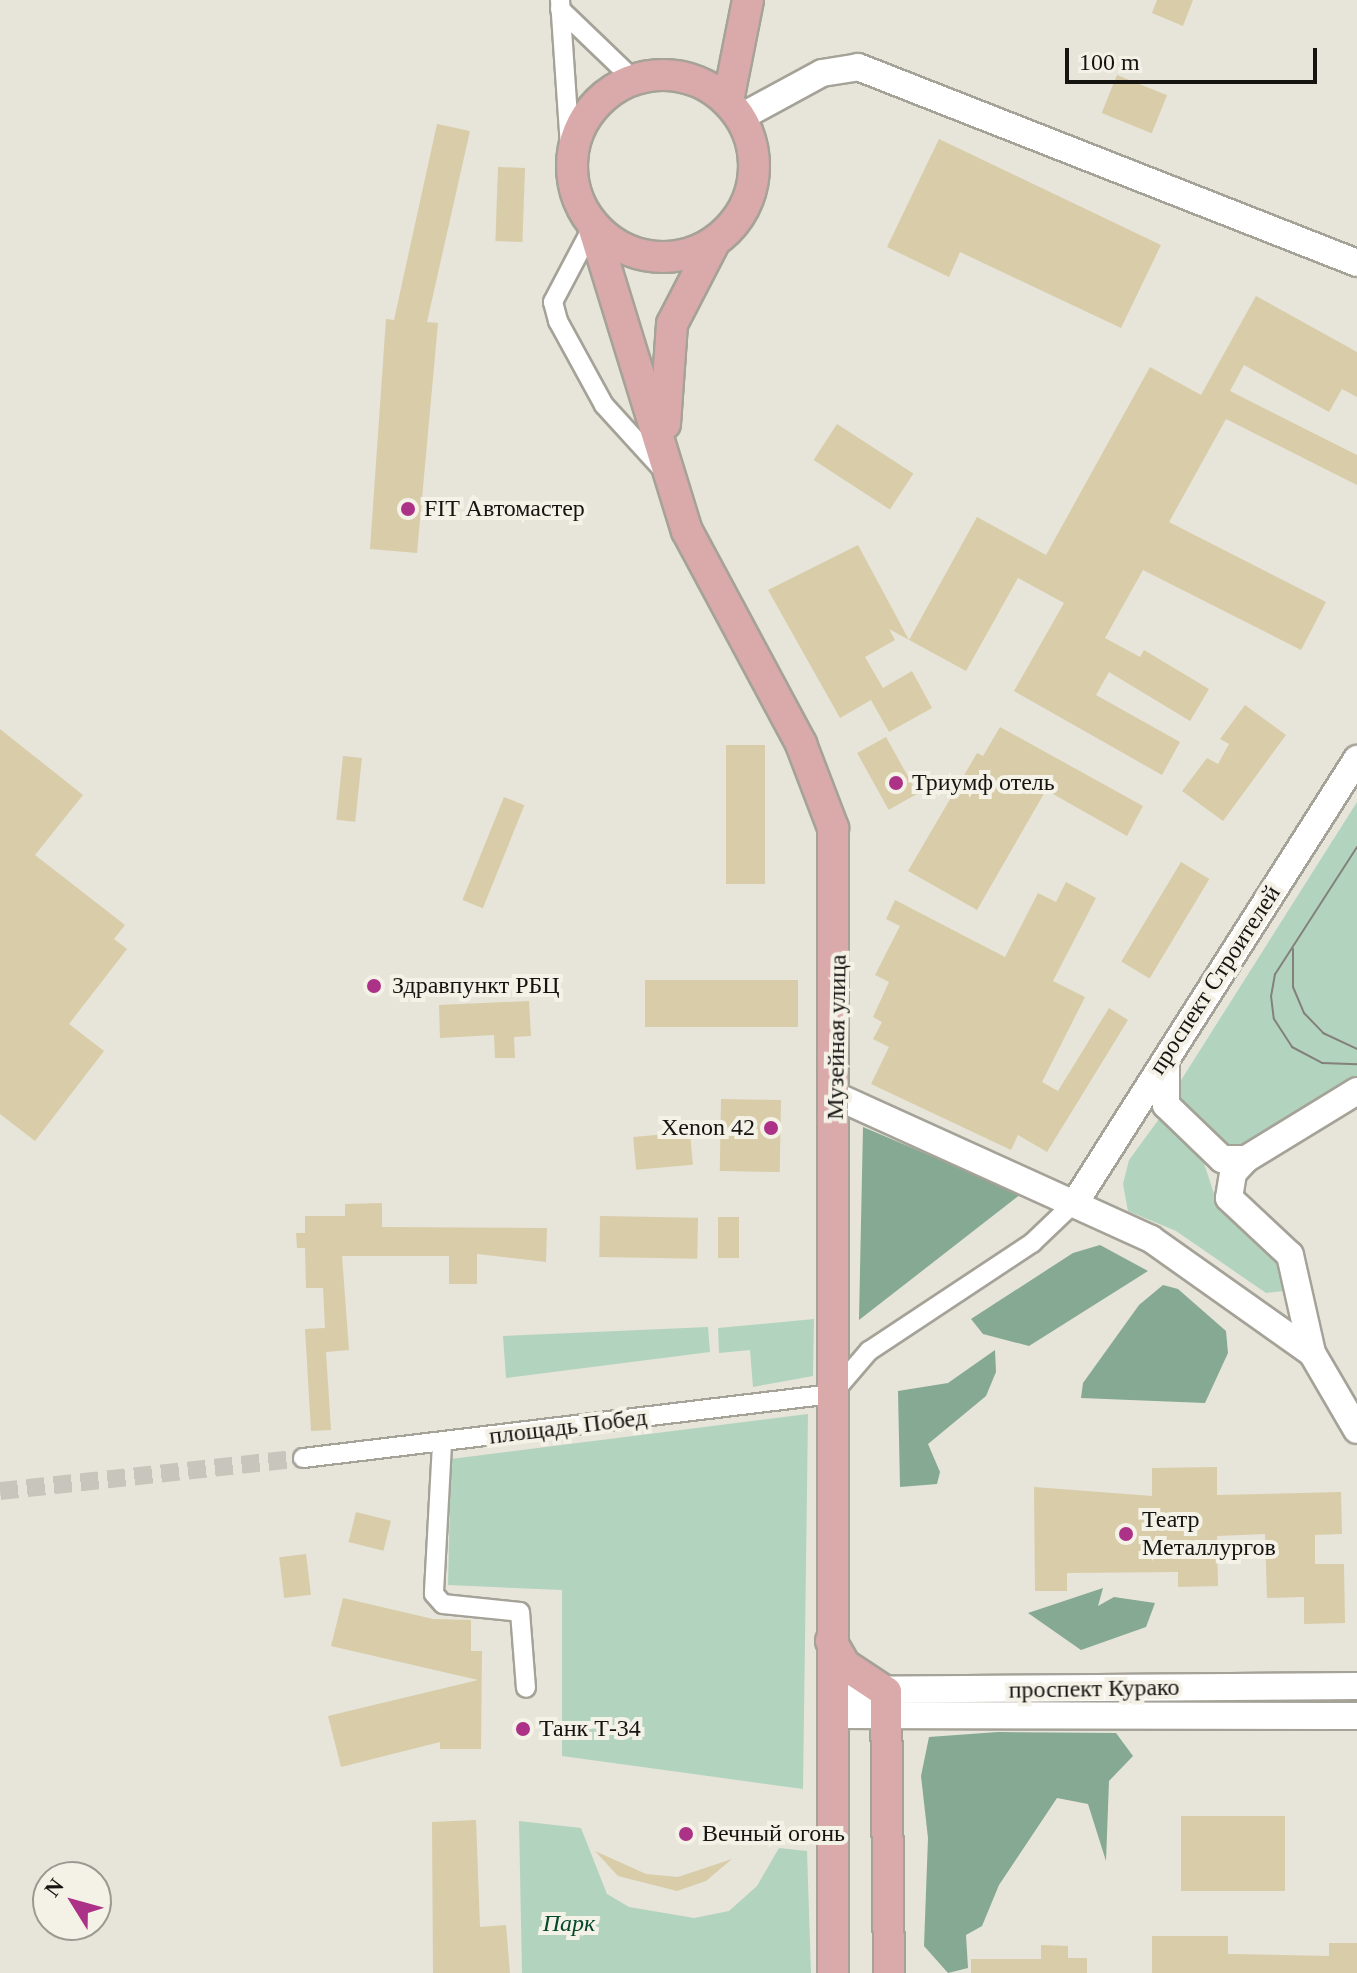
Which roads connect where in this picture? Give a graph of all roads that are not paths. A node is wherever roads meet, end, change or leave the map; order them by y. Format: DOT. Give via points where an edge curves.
graph roads {
  1 [pos="748,0"];
  2 [pos="560,4"];
  3 [pos="734,41"];
  4 [pos="685,76"];
  5 [pos="633,79"];
  6 [pos="735,109"];
  7 [pos="571,163"];
  8 [pos="593,226"];
  9 [pos="714,243"];
  10 [pos="1357,263"];
  11 [pos="671,474"];
  12 [pos="1357,759"];
  13 [pos="1169,1051"];
  14 [pos="1357,1091"];
  15 [pos="836,1096"];
  16 [pos="1246,1159"];
  17 [pos="1076,1201"];
  18 [pos="1312,1353"];
  19 [pos="832,1394"];
  20 [pos="1357,1430"];
  21 [pos="442,1444"];
  22 [pos="303,1458"];
  23 [pos="831,1641"];
  24 [pos="1357,1686"];
  25 [pos="526,1688"];
  26 [pos="832,1702"];
  27 [pos="886,1703"];
  28 [pos="1357,1716"];
  29 [pos="833,1973"];
  30 [pos="889,1973"];
  1 -- 3 [label="main road"];
  2 -- 5 [label="street"];
  2 -- 7 [label="street"];
  3 -- 4 [label="main road"];
  3 -- 6 [label="main road"];
  4 -- 5 [label="main road"];
  4 -- 6 [label="main road"];
  5 -- 7 [label="main road" via="589,111"];
  6 -- 9 [label="main road" via="755,171 749,199"];
  6 -- 10 [label="main road" via="822,73 858,67"];
  7 -- 8 [label="main road" via="576,196"];
  8 -- 9 [label="main road" via="618,247 650,257 683,256"];
  8 -- 11 [label="main road"];
  8 -- 11 [label="street" via="553,302 604,405"];
  9 -- 11 [label="main road" via="672,324 664,377"];
  11 -- 15 [label="main road, Музейная улица" via="687,531 801,744 833,828"];
  12 -- 13 [label="main road, проспект Строителей"];
  13 -- 16 [label="main road" via="1166,1105 1211,1156"];
  13 -- 17 [label="main road, проспект Строителей"];
  14 -- 16 [label="main road"];
  15 -- 17 [label="main road"];
  15 -- 19 [label="main road, Музейная улица"];
  16 -- 18 [label="main road" via="1233,1173 1229,1198 1290,1255"];
  17 -- 18 [label="main road" via="1217,1282"];
  17 -- 19 [label="street" via="1032,1243 869,1351"];
  18 -- 20 [label="main road"];
  19 -- 21 [label="street, площадь Побед"];
  19 -- 23 [label="main road, Музейная улица"];
  21 -- 22 [label="street, площадь Побед"];
  21 -- 25 [label="street" via="434,1594 443,1604 520,1612"];
  23 -- 26 [label="main road, Музейная улица"];
  23 -- 27 [label="main road" via="845,1665"];
  24 -- 27 [label="main road, проспект Курако"];
  26 -- 27 [label="main road, проспект Курако"];
  26 -- 29 [label="main road, Музейная улица"];
  27 -- 28 [label="main road, проспект Курако"];
  27 -- 30 [label="main road"];
}
